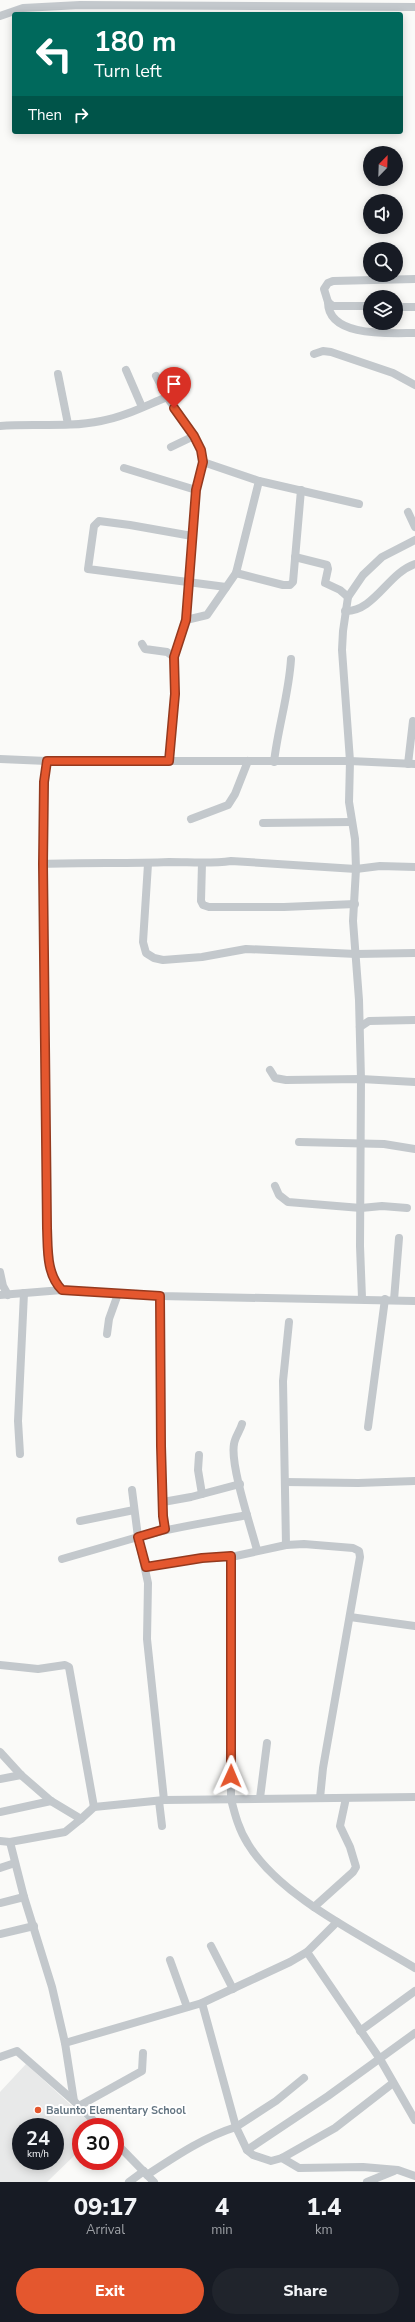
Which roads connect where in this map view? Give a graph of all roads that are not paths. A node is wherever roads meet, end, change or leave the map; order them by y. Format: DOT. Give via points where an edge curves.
graph roads {
  1 [pos="387,4"];
  2 [pos="415,7"];
  3 [pos="0,16"];
  4 [pos="415,279"];
  5 [pos="328,302"];
  6 [pos="363,306"];
  7 [pos="403,307"];
  8 [pos="415,307"];
  9 [pos="415,333"];
  10 [pos="314,354"];
  11 [pos="126,370"];
  12 [pos="58,374"];
  13 [pos="156,376"];
  14 [pos="415,385"];
  15 [pos="167,397"];
  16 [pos="142,407"];
  17 [pos="68,424"];
  18 [pos="0,426"];
  19 [pos="194,436"];
  20 [pos="171,447"];
  21 [pos="203,462"];
  22 [pos="124,468"];
  23 [pos="259,481"];
  24 [pos="196,490"];
  25 [pos="301,490"];
  26 [pos="359,504"];
  27 [pos="408,512"];
  28 [pos="415,527"];
  29 [pos="192,536"];
  30 [pos="415,540"];
  31 [pos="295,557"];
  32 [pos="415,564"];
  33 [pos="236,573"];
  34 [pos="190,582"];
  35 [pos="226,587"];
  36 [pos="348,597"];
  37 [pos="346,611"];
  38 [pos="186,620"];
  39 [pos="142,644"];
  40 [pos="174,657"];
  41 [pos="291,659"];
  42 [pos="413,721"];
  43 [pos="0,759"];
  44 [pos="47,761"];
  45 [pos="169,761"];
  46 [pos="248,761"];
  47 [pos="350,761"];
  48 [pos="274,762"];
  49 [pos="412,764"];
  50 [pos="192,819"];
  51 [pos="352,822"];
  52 [pos="263,823"];
  53 [pos="202,863"];
  54 [pos="43,864"];
  55 [pos="148,864"];
  56 [pos="415,867"];
  57 [pos="356,869"];
  58 [pos="354,904"];
  59 [pos="356,950"];
  60 [pos="415,953"];
  61 [pos="359,1012"];
  62 [pos="415,1020"];
  63 [pos="369,1021"];
  64 [pos="360,1027"];
  65 [pos="270,1070"];
  66 [pos="362,1079"];
  67 [pos="415,1082"];
  68 [pos="299,1142"];
  69 [pos="360,1144"];
  70 [pos="415,1149"];
  71 [pos="276,1186"];
  72 [pos="361,1208"];
  73 [pos="407,1208"];
  74 [pos="399,1238"];
  75 [pos="0,1272"];
  76 [pos="53,1282"];
  77 [pos="62,1290"];
  78 [pos="50,1291"];
  79 [pos="24,1293"];
  80 [pos="118,1294"];
  81 [pos="4,1295"];
  82 [pos="160,1296"];
  83 [pos="362,1298"];
  84 [pos="389,1300"];
  85 [pos="415,1301"];
  86 [pos="289,1322"];
  87 [pos="107,1334"];
  88 [pos="242,1424"];
  89 [pos="368,1426"];
  90 [pos="20,1454"];
  91 [pos="199,1455"];
  92 [pos="415,1481"];
  93 [pos="285,1482"];
  94 [pos="240,1484"];
  95 [pos="132,1490"];
  96 [pos="202,1494"];
  97 [pos="163,1502"];
  98 [pos="134,1510"];
  99 [pos="247,1515"];
  100 [pos="80,1521"];
  101 [pos="165,1529"];
  102 [pos="138,1537"];
  103 [pos="286,1545"];
  104 [pos="258,1550"];
  105 [pos="231,1556"];
  106 [pos="62,1558"];
  107 [pos="146,1567"];
  108 [pos="350,1617"];
  109 [pos="415,1626"];
  110 [pos="0,1665"];
  111 [pos="267,1743"];
  112 [pos="0,1752"];
  113 [pos="21,1775"];
  114 [pos="0,1779"];
  115 [pos="415,1797"];
  116 [pos="260,1798"];
  117 [pos="320,1798"];
  118 [pos="346,1798"];
  119 [pos="231,1799"];
  120 [pos="51,1801"];
  121 [pos="161,1801"];
  122 [pos="94,1807"];
  123 [pos="0,1812"];
  124 [pos="81,1819"];
  125 [pos="162,1826"];
  126 [pos="0,1841"];
  127 [pos="10,1842"];
  128 [pos="15,1863"];
  129 [pos="0,1868"];
  130 [pos="24,1897"];
  131 [pos="0,1904"];
  132 [pos="314,1907"];
  133 [pos="337,1922"];
  134 [pos="34,1926"];
  135 [pos="0,1934"];
  136 [pos="211,1946"];
  137 [pos="307,1952"];
  138 [pos="170,1960"];
  139 [pos="415,1968"];
  140 [pos="232,1989"];
  141 [pos="415,1992"];
  142 [pos="202,2003"];
  143 [pos="187,2007"];
  144 [pos="360,2031"];
  145 [pos="415,2033"];
  146 [pos="65,2043"];
  147 [pos="142,2053"];
  148 [pos="0,2057"];
  149 [pos="380,2059"];
  150 [pos="304,2078"];
  151 [pos="393,2083"];
  152 [pos="77,2104"];
  153 [pos="91,2118"];
  154 [pos="415,2120"];
  155 [pos="236,2127"];
  156 [pos="247,2150"];
  157 [pos="124,2151"];
  158 [pos="282,2158"];
  159 [pos="398,2170"];
  160 [pos="413,2172"];
  161 [pos="145,2173"];
  162 [pos="129,2182"];
  163 [pos="154,2182"];
  164 [pos="367,2182"];
  1 -- 2 [label="street"];
  1 -- 3 [label="street" via="80,5 23,8"];
  4 -- 5 [label="street" via="333,280 324,289"];
  5 -- 6 [label="street" via="333,306"];
  5 -- 9 [label="street" via="328,310 332,316 349,327 369,333"];
  7 -- 8 [label="street"];
  10 -- 14 [label="street" via="323,350 331,352 393,373"];
  11 -- 16 [label="street"];
  12 -- 17 [label="street"];
  13 -- 15 [label="street"];
  15 -- 16 [label="street"];
  15 -- 19 [label="street"];
  16 -- 17 [label="street" via="100,422"];
  17 -- 18 [label="street"];
  19 -- 20 [label="street"];
  19 -- 21 [label="street" via="201,450"];
  21 -- 23 [label="street"];
  21 -- 24 [label="street"];
  22 -- 24 [label="street"];
  23 -- 25 [label="street"];
  23 -- 33 [label="street"];
  24 -- 29 [label="street"];
  25 -- 26 [label="street"];
  25 -- 31 [label="street"];
  27 -- 28 [label="street"];
  29 -- 34 [label="street"];
  29 -- 34 [label="street" via="99,521 94,526 88,569"];
  30 -- 36 [label="street" via="375,562 363,574"];
  31 -- 33 [label="street" via="294,579 290,585"];
  31 -- 36 [label="street" via="326,565 328,571 325,582"];
  32 -- 37 [label="street" via="400,571 359,610"];
  33 -- 35 [label="street"];
  34 -- 35 [label="street"];
  34 -- 38 [label="street"];
  35 -- 38 [label="street" via="208,615 204,618"];
  36 -- 37 [label="street"];
  37 -- 47 [label="street" via="342,650"];
  38 -- 40 [label="street"];
  39 -- 40 [label="street" via="145,649 168,652"];
  40 -- 45 [label="street" via="174,702"];
  41 -- 48 [label="street" via="289,684 276,740"];
  42 -- 49 [label="street"];
  43 -- 44 [label="street"];
  44 -- 45 [label="street"];
  44 -- 54 [label="street" via="44,782"];
  45 -- 46 [label="street"];
  46 -- 48 [label="street"];
  46 -- 50 [label="street" via="228,805"];
  47 -- 48 [label="street"];
  47 -- 49 [label="street"];
  47 -- 51 [label="street" via="349,802"];
  51 -- 52 [label="street"];
  51 -- 57 [label="street"];
  53 -- 55 [label="street"];
  53 -- 57 [label="street" via="237,861"];
  53 -- 58 [label="street" via="201,900 203,905 209,907"];
  54 -- 55 [label="street"];
  54 -- 76 [label="street" via="47,1215 48,1254"];
  55 -- 59 [label="street" via="143,942 146,953 154,958 202,957 246,949"];
  56 -- 57 [label="street" via="380,866"];
  57 -- 58 [label="street"];
  58 -- 59 [label="street"];
  59 -- 60 [label="street" via="366,954"];
  59 -- 61 [label="street"];
  61 -- 63 [label="street"];
  61 -- 64 [label="street"];
  62 -- 63 [label="street"];
  63 -- 64 [label="street"];
  64 -- 66 [label="street"];
  65 -- 66 [label="street" via="275,1078 286,1080"];
  66 -- 67 [label="street"];
  66 -- 69 [label="street"];
  68 -- 69 [label="street"];
  69 -- 70 [label="street" via="384,1144"];
  69 -- 72 [label="street"];
  71 -- 72 [label="street" via="279,1195 288,1202"];
  72 -- 73 [label="street"];
  72 -- 83 [label="street"];
  74 -- 84 [label="street"];
  75 -- 81 [label="street"];
  76 -- 77 [label="street"];
  76 -- 78 [label="street"];
  77 -- 78 [label="street"];
  77 -- 80 [label="street"];
  78 -- 79 [label="street"];
  79 -- 81 [label="street"];
  79 -- 90 [label="street" via="18,1422"];
  80 -- 82 [label="street"];
  80 -- 87 [label="street" via="109,1319"];
  82 -- 83 [label="street"];
  82 -- 97 [label="street" via="159,1375"];
  83 -- 84 [label="street"];
  84 -- 85 [label="street"];
  84 -- 89 [label="street"];
  86 -- 93 [label="street" via="283,1381"];
  88 -- 94 [label="street" via="233,1449"];
  91 -- 96 [label="street" via="198,1470"];
  92 -- 93 [label="street"];
  93 -- 103 [label="street"];
  94 -- 96 [label="street"];
  94 -- 99 [label="street"];
  95 -- 98 [label="street"];
  96 -- 97 [label="street"];
  97 -- 101 [label="street"];
  98 -- 100 [label="street"];
  98 -- 102 [label="street"];
  99 -- 101 [label="street"];
  99 -- 104 [label="street"];
  101 -- 102 [label="street"];
  102 -- 106 [label="street"];
  102 -- 107 [label="street"];
  103 -- 104 [label="street"];
  103 -- 108 [label="street" via="353,1548 358,1551 360,1557"];
  104 -- 105 [label="street"];
  105 -- 107 [label="street"];
  105 -- 119 [label="street"];
  107 -- 121 [label="street" via="147,1639"];
  108 -- 109 [label="street"];
  108 -- 117 [label="street"];
  110 -- 122 [label="street" via="38,1669 64,1665 69,1667"];
  111 -- 116 [label="street"];
  112 -- 113 [label="street"];
  113 -- 114 [label="street"];
  113 -- 120 [label="street"];
  115 -- 118 [label="street"];
  116 -- 117 [label="street"];
  116 -- 119 [label="street"];
  117 -- 118 [label="street"];
  118 -- 132 [label="street" via="340,1826 356,1867"];
  119 -- 121 [label="street"];
  119 -- 132 [label="street" via="240,1829 253,1853"];
  120 -- 123 [label="street"];
  120 -- 124 [label="street"];
  121 -- 122 [label="street"];
  121 -- 125 [label="street"];
  122 -- 124 [label="street"];
  124 -- 127 [label="street" via="64,1832"];
  126 -- 127 [label="street"];
  127 -- 128 [label="street"];
  128 -- 129 [label="street"];
  128 -- 130 [label="street"];
  130 -- 131 [label="street"];
  130 -- 134 [label="street"];
  132 -- 133 [label="street"];
  133 -- 137 [label="street"];
  133 -- 139 [label="street"];
  134 -- 135 [label="street"];
  134 -- 146 [label="street"];
  136 -- 140 [label="street"];
  137 -- 140 [label="street"];
  137 -- 144 [label="street"];
  138 -- 143 [label="street"];
  140 -- 142 [label="street"];
  141 -- 144 [label="street"];
  142 -- 143 [label="street"];
  142 -- 155 [label="street"];
  143 -- 146 [label="street"];
  144 -- 149 [label="street"];
  145 -- 149 [label="street"];
  146 -- 152 [label="street"];
  147 -- 152 [label="street" via="142,2070"];
  148 -- 152 [label="street" via="14,2051 21,2053"];
  149 -- 151 [label="street"];
  149 -- 156 [label="street"];
  150 -- 155 [label="street" via="276,2101"];
  151 -- 154 [label="street"];
  151 -- 158 [label="street" via="336,2128"];
  152 -- 153 [label="street"];
  155 -- 156 [label="street"];
  155 -- 161 [label="street" via="219,2132"];
  156 -- 158 [label="street" via="264,2160"];
  157 -- 161 [label="street"];
  158 -- 159 [label="street" via="299,2168 344,2166"];
  159 -- 160 [label="street"];
  159 -- 164 [label="street"];
  161 -- 162 [label="street"];
  161 -- 163 [label="street"];
}
